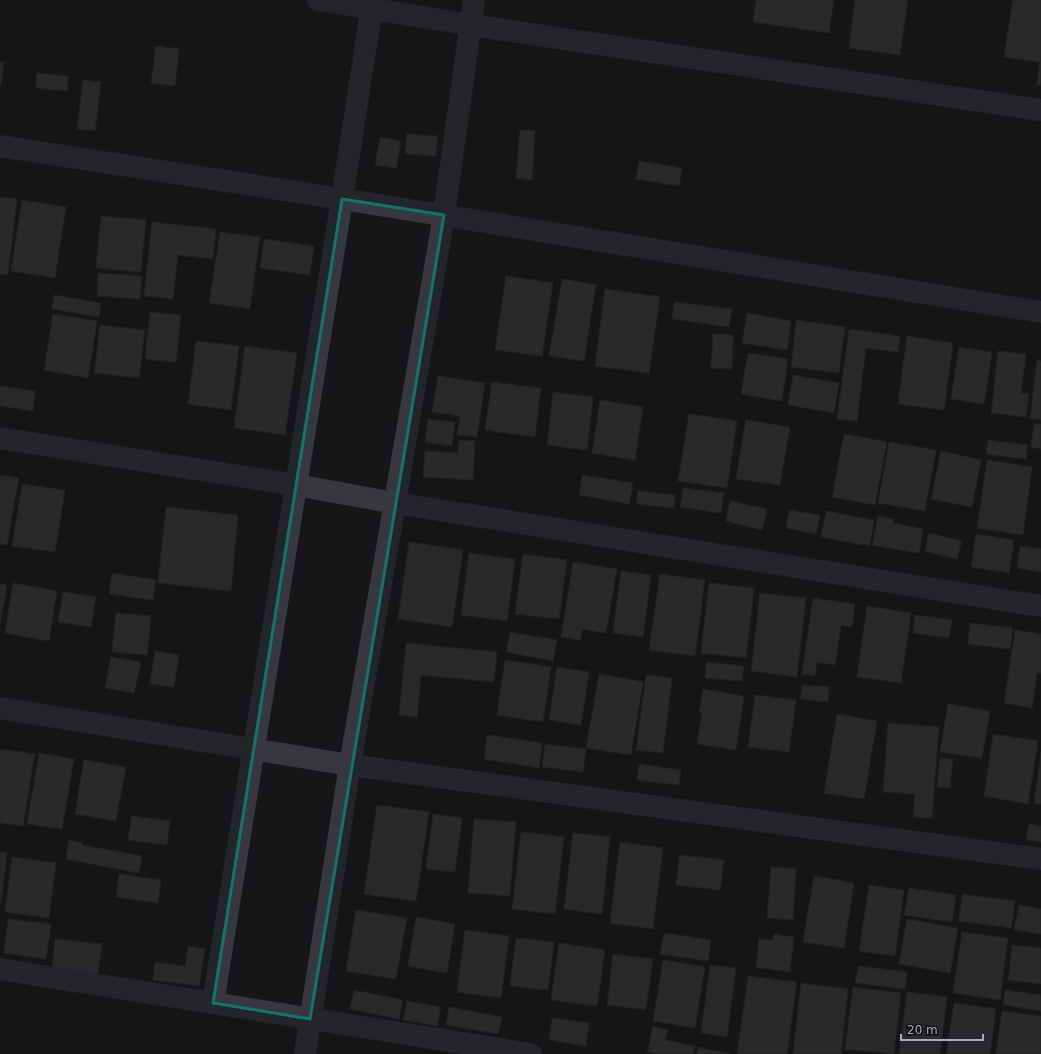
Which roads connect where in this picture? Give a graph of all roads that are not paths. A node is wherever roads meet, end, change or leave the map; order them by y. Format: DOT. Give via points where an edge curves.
graph roads {
  1 [pos="318,0"];
  2 [pos="474,0"];
  3 [pos="372,5"];
  4 [pos="470,25"];
  5 [pos="1041,110"];
  6 [pos="0,146"];
  7 [pos="342,199"];
  8 [pos="444,215"];
  9 [pos="1041,312"];
  10 [pos="0,438"];
  11 [pos="296,485"];
  12 [pos="395,503"];
  13 [pos="1041,606"];
  14 [pos="0,708"];
  15 [pos="254,749"];
  16 [pos="350,765"];
  17 [pos="1041,859"];
  18 [pos="0,969"];
  19 [pos="213,1003"];
  20 [pos="310,1019"];
  21 [pos="304,1054"];
  22 [pos="531,1054"];
  1 -- 3 [label="street"];
  2 -- 4 [label="street"];
  3 -- 4 [label="street"];
  3 -- 7 [label="street"];
  4 -- 5 [label="street"];
  4 -- 8 [label="street"];
  6 -- 7 [label="street"];
  7 -- 8 [label="street"];
  7 -- 11 [label="street"];
  8 -- 9 [label="street"];
  8 -- 12 [label="street"];
  10 -- 11 [label="street"];
  11 -- 12 [label="street"];
  11 -- 15 [label="street"];
  12 -- 13 [label="street"];
  12 -- 16 [label="street"];
  14 -- 15 [label="street"];
  15 -- 16 [label="street"];
  15 -- 19 [label="street"];
  16 -- 17 [label="street"];
  16 -- 20 [label="street"];
  18 -- 19 [label="street"];
  19 -- 20 [label="street"];
  20 -- 21 [label="street"];
  20 -- 22 [label="street"];
}
